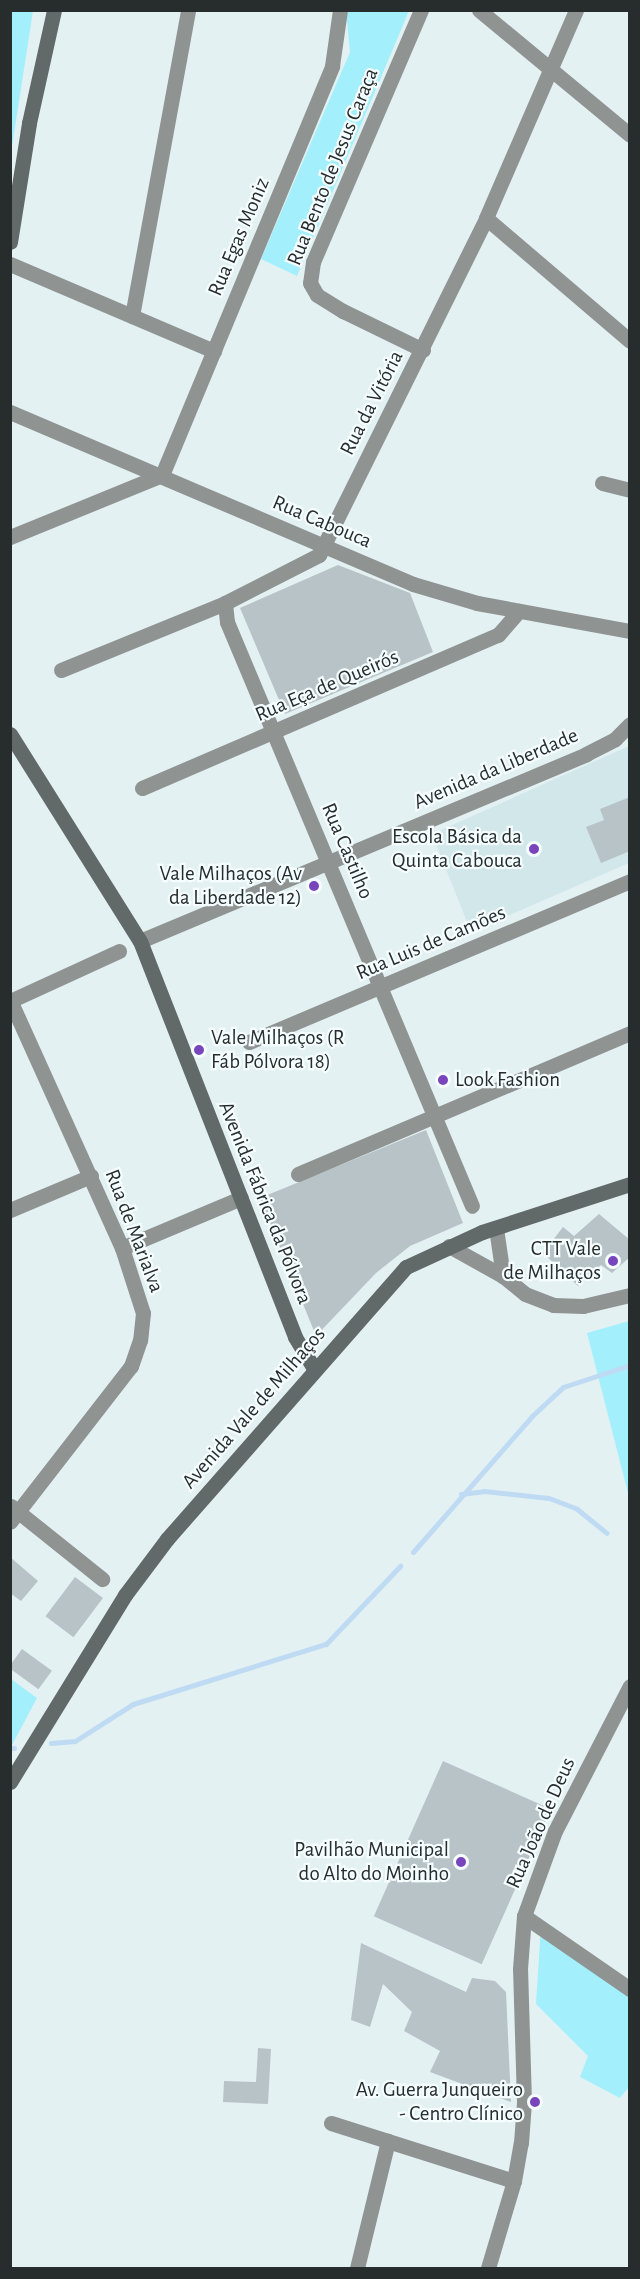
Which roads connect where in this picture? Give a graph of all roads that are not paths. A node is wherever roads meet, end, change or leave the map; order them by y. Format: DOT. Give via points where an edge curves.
graph roads {
  1 [pos="54,10"];
  2 [pos="188,10"];
  3 [pos="340,10"];
  4 [pos="421,10"];
  5 [pos="479,10"];
  6 [pos="576,10"];
  7 [pos="551,69"];
  8 [pos="630,135"];
  9 [pos="486,218"];
  10 [pos="10,242"];
  11 [pos="10,264"];
  12 [pos="132,316"];
  13 [pos="630,341"];
  14 [pos="423,350"];
  15 [pos="214,351"];
  16 [pos="10,412"];
  17 [pos="162,475"];
  18 [pos="602,483"];
  19 [pos="630,490"];
  20 [pos="10,537"];
  21 [pos="324,546"];
  22 [pos="225,603"];
  23 [pos="519,611"];
  24 [pos="630,631"];
  25 [pos="61,670"];
  26 [pos="630,724"];
  27 [pos="274,732"];
  28 [pos="10,734"];
  29 [pos="142,788"];
  30 [pos="329,863"];
  31 [pos="630,881"];
  32 [pos="140,941"];
  33 [pos="119,951"];
  34 [pos="381,987"];
  35 [pos="11,1001"];
  36 [pos="630,1033"];
  37 [pos="249,1042"];
  38 [pos="435,1115"];
  39 [pos="298,1174"];
  40 [pos="91,1176"];
  41 [pos="630,1184"];
  42 [pos="241,1198"];
  43 [pos="472,1206"];
  44 [pos="10,1209"];
  45 [pos="496,1228"];
  46 [pos="449,1246"];
  47 [pos="122,1248"];
  48 [pos="503,1276"];
  49 [pos="630,1295"];
  50 [pos="314,1369"];
  51 [pos="13,1513"];
  52 [pos="102,1579"];
  53 [pos="630,1686"];
  54 [pos="10,1782"];
  55 [pos="524,1916"];
  56 [pos="630,1989"];
  57 [pos="331,2123"];
  58 [pos="388,2141"];
  59 [pos="514,2181"];
  60 [pos="357,2268"];
  61 [pos="488,2268"];
  1 -- 10 [label="street" via="29,123"];
  2 -- 12 [label="street"];
  3 -- 15 [label="street, Rua Egas Moniz" via="332,66"];
  4 -- 14 [label="street, Rua Bento de Jesus Caraça" via="313,262 310,283 317,295 334,306"];
  5 -- 7 [label="street"];
  6 -- 7 [label="street, Rua da Vitória"];
  7 -- 8 [label="street"];
  7 -- 9 [label="street, Rua da Vitória"];
  9 -- 13 [label="street"];
  9 -- 14 [label="street, Rua da Vitória"];
  11 -- 12 [label="street"];
  12 -- 15 [label="street"];
  14 -- 21 [label="street, Rua da Vitória"];
  15 -- 17 [label="street, Rua Egas Moniz"];
  16 -- 17 [label="street, Rua Cabouca"];
  17 -- 20 [label="street"];
  17 -- 21 [label="street, Rua Cabouca"];
  18 -- 19 [label="street"];
  21 -- 22 [label="street, Rua da Vitória" via="312,561"];
  21 -- 23 [label="street, Rua Cabouca" via="413,584"];
  22 -- 25 [label="street, Rua da Vitória"];
  22 -- 27 [label="street, Rua Castilho" via="227,622"];
  23 -- 24 [label="street, Rua Cabouca"];
  23 -- 27 [label="street, Rua Eça de Queirós" via="498,636"];
  26 -- 30 [label="street, Avenida da Liberdade" via="615,739 585,754"];
  27 -- 29 [label="street, Rua Eça de Queirós"];
  27 -- 30 [label="street, Rua Castilho"];
  28 -- 32 [label="street, Avenida Fábrica da Pólvora"];
  30 -- 32 [label="street, Avenida da Liberdade"];
  30 -- 34 [label="street, Rua Castilho"];
  31 -- 34 [label="street, Rua Luis de Camões"];
  32 -- 42 [label="street, Avenida Fábrica da Pólvora"];
  33 -- 35 [label="street"];
  34 -- 37 [label="street, Rua Luis de Camões"];
  34 -- 38 [label="street, Rua Castilho"];
  35 -- 40 [label="street, Rua de Marialva"];
  36 -- 38 [label="street"];
  38 -- 39 [label="street"];
  38 -- 43 [label="street, Rua Castilho"];
  40 -- 44 [label="street"];
  40 -- 47 [label="street, Rua de Marialva"];
  41 -- 45 [label="street, Avenida Vale de Milhaços"];
  42 -- 47 [label="street"];
  42 -- 50 [label="street, Avenida Fábrica da Pólvora" via="295,1337"];
  45 -- 46 [label="street, Avenida Vale de Milhaços"];
  45 -- 48 [label="street"];
  46 -- 48 [label="street"];
  46 -- 50 [label="street, Avenida Vale de Milhaços" via="406,1267"];
  47 -- 51 [label="street, Rua de Marialva" via="143,1313 136,1353 122,1379"];
  48 -- 49 [label="street" via="525,1294 553,1305 583,1306"];
  50 -- 54 [label="street, Avenida Vale de Milhaços" via="167,1539 125,1595"];
  51 -- 52 [label="street"];
  53 -- 55 [label="street, Rua João de Deus" via="555,1831"];
  55 -- 56 [label="street"];
  55 -- 59 [label="street, Rua João de Deus" via="520,1969 524,2110"];
  57 -- 58 [label="street"];
  58 -- 59 [label="street"];
  58 -- 60 [label="street"];
  59 -- 61 [label="street, Rua João de Deus"];
}
